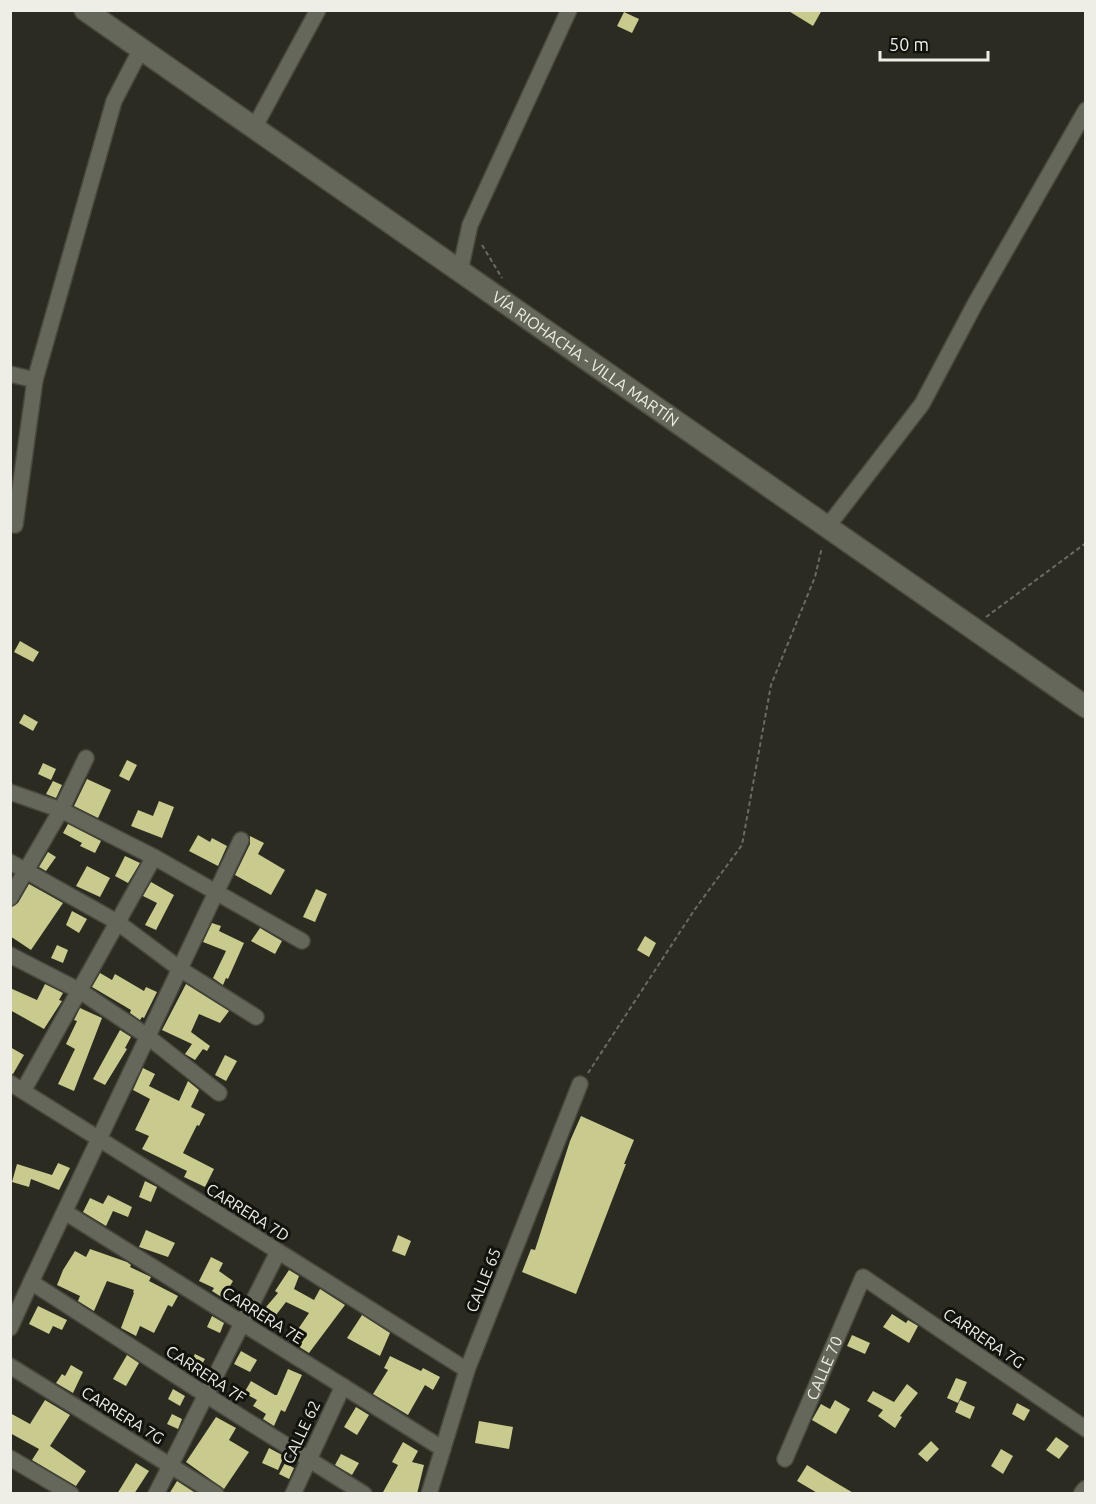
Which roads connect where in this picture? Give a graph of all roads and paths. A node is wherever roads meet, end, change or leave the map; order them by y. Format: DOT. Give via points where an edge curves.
graph roads {
  1 [pos="85,10"];
  2 [pos="318,10"];
  3 [pos="569,10"];
  4 [pos="141,49"];
  5 [pos="1086,111"];
  6 [pos="254,128"];
  7 [pos="470,225"];
  8 [pos="460,271"];
  9 [pos="507,286"];
  10 [pos="10,374"];
  11 [pos="35,380"];
  12 [pos="15,525"];
  13 [pos="828,526"];
  14 [pos="1086,543"];
  15 [pos="972,628"];
  16 [pos="1086,707"];
  17 [pos="86,758"];
  18 [pos="10,792"];
  19 [pos="61,810"];
  20 [pos="241,840"];
  21 [pos="154,857"];
  22 [pos="10,862"];
  23 [pos="27,870"];
  24 [pos="216,893"];
  25 [pos="10,898"];
  26 [pos="117,922"];
  27 [pos="302,940"];
  28 [pos="10,955"];
  29 [pos="180,969"];
  30 [pos="80,991"];
  31 [pos="256,1017"];
  32 [pos="147,1036"];
  33 [pos="580,1084"];
  34 [pos="17,1087"];
  35 [pos="219,1094"];
  36 [pos="99,1140"];
  37 [pos="65,1212"];
  38 [pos="278,1252"];
  39 [pos="863,1277"];
  40 [pos="31,1282"];
  41 [pos="242,1323"];
  42 [pos="10,1328"];
  43 [pos="10,1366"];
  44 [pos="467,1370"];
  45 [pos="343,1386"];
  46 [pos="206,1395"];
  47 [pos="1086,1429"];
  48 [pos="443,1449"];
  49 [pos="10,1458"];
  50 [pos="785,1459"];
  51 [pos="309,1460"];
  52 [pos="171,1465"];
  53 [pos="71,1494"];
  54 [pos="156,1494"];
  55 [pos="216,1494"];
  56 [pos="293,1494"];
  57 [pos="364,1494"];
  58 [pos="429,1494"];
  1 -- 4 [label="main road, VÍA RIOHACHA - VILLA MARTÍN"];
  2 -- 6 [label="street"];
  3 -- 7 [label="street"];
  4 -- 6 [label="main road, VÍA RIOHACHA - VILLA MARTÍN"];
  4 -- 11 [label="street" via="114,101"];
  5 -- 13 [label="street" via="922,404"];
  6 -- 8 [label="main road, VÍA RIOHACHA - VILLA MARTÍN"];
  7 -- 8 [label="street"];
  7 -- 9 [label="path"];
  8 -- 13 [label="main road, VÍA RIOHACHA - VILLA MARTÍN"];
  10 -- 11 [label="street"];
  11 -- 12 [label="street"];
  13 -- 15 [label="main road, VÍA RIOHACHA - VILLA MARTÍN"];
  13 -- 33 [label="path" via="815,577 771,685 742,845"];
  14 -- 15 [label="path"];
  15 -- 16 [label="main road, VÍA RIOHACHA - VILLA MARTÍN"];
  17 -- 19 [label="street"];
  18 -- 19 [label="street"];
  19 -- 21 [label="street"];
  19 -- 23 [label="street"];
  20 -- 24 [label="street"];
  21 -- 24 [label="street"];
  21 -- 26 [label="street"];
  22 -- 23 [label="street"];
  23 -- 25 [label="street"];
  23 -- 26 [label="street"];
  24 -- 27 [label="street"];
  24 -- 29 [label="street"];
  26 -- 29 [label="street"];
  26 -- 30 [label="street"];
  28 -- 30 [label="street"];
  29 -- 31 [label="street"];
  29 -- 32 [label="street"];
  30 -- 32 [label="street"];
  30 -- 34 [label="street"];
  32 -- 35 [label="street"];
  32 -- 36 [label="street"];
  33 -- 44 [label="street, CALLE 65"];
  34 -- 36 [label="street, CARRERA 7D"];
  36 -- 37 [label="street"];
  36 -- 38 [label="street, CARRERA 7D"];
  37 -- 40 [label="street"];
  37 -- 41 [label="street, CARRERA 7E"];
  38 -- 41 [label="street"];
  38 -- 44 [label="street, CARRERA 7D"];
  39 -- 47 [label="street, CARRERA 7G"];
  39 -- 50 [label="street, CALLE 70"];
  40 -- 42 [label="street"];
  40 -- 46 [label="street, CARRERA 7F"];
  41 -- 45 [label="street, CARRERA 7E"];
  41 -- 46 [label="street"];
  43 -- 52 [label="street, CARRERA 7G"];
  44 -- 48 [label="street, CALLE 65"];
  45 -- 48 [label="street, CARRERA 7E"];
  45 -- 51 [label="street, CALLE 62"];
  46 -- 51 [label="street, CARRERA 7F"];
  46 -- 52 [label="street"];
  48 -- 58 [label="street, CALLE 65"];
  49 -- 53 [label="street"];
  51 -- 56 [label="street, CALLE 62"];
  51 -- 57 [label="street, CARRERA 7F"];
  52 -- 54 [label="street"];
  52 -- 55 [label="street, CARRERA 7G"];
}
